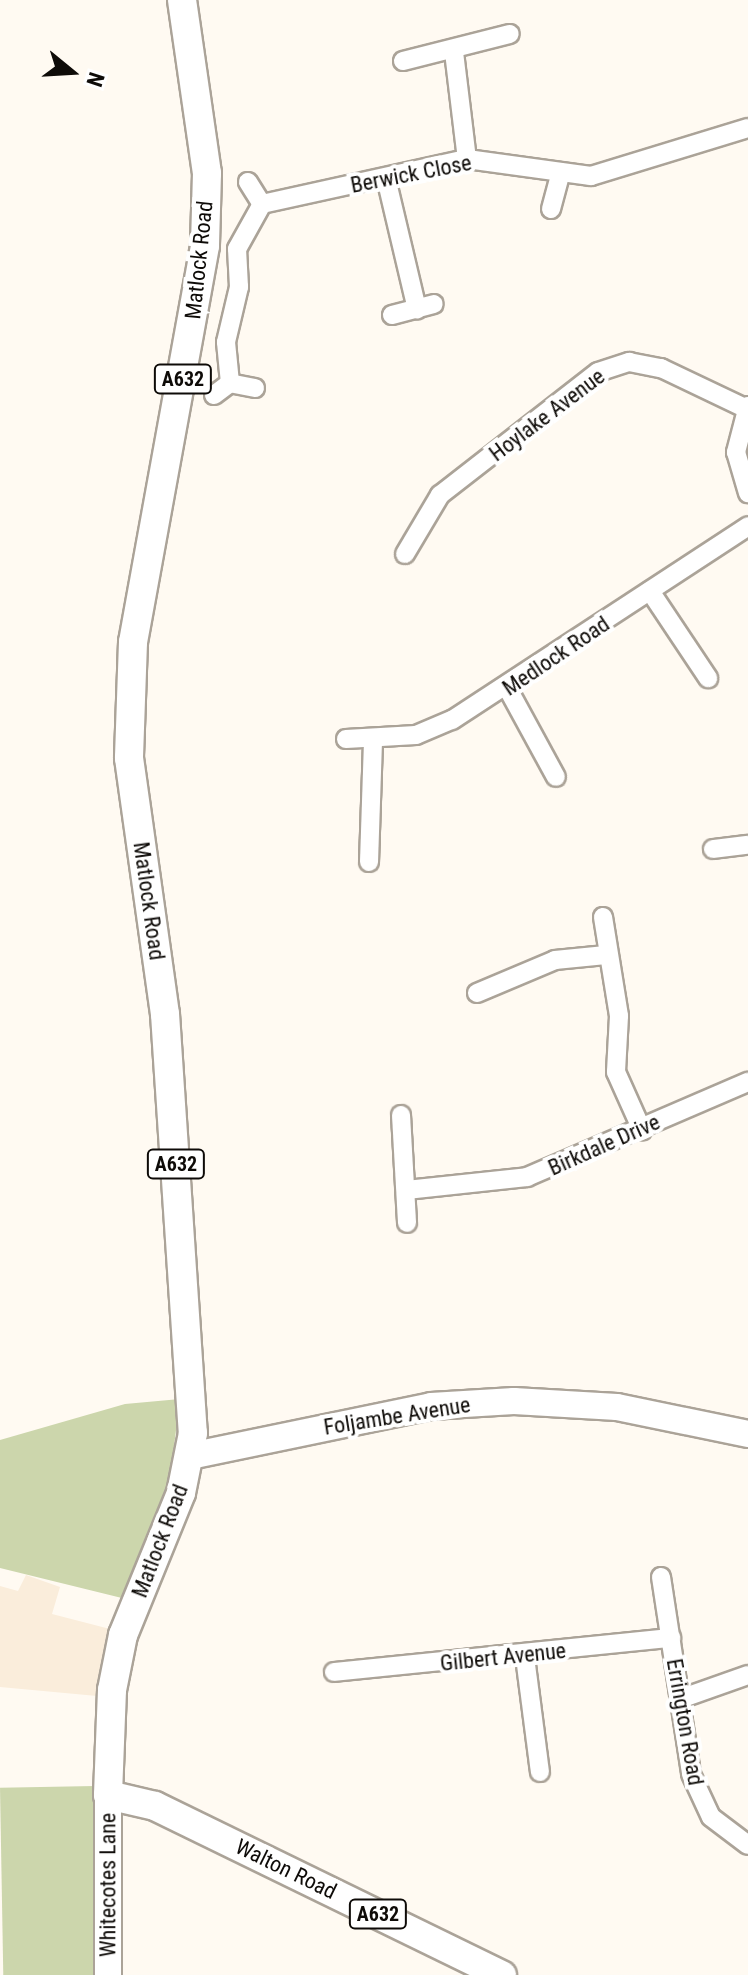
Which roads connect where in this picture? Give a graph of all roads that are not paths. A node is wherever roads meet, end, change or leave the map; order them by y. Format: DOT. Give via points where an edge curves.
graph roads {
  1 [pos="182,0"];
  2 [pos="510,34"];
  3 [pos="454,52"];
  4 [pos="403,61"];
  5 [pos="748,128"];
  6 [pos="467,159"];
  7 [pos="561,172"];
  8 [pos="386,178"];
  9 [pos="248,182"];
  10 [pos="262,204"];
  11 [pos="551,209"];
  12 [pos="392,315"];
  13 [pos="230,383"];
  14 [pos="255,388"];
  15 [pos="214,395"];
  16 [pos="747,407"];
  17 [pos="748,493"];
  18 [pos="396,524"];
  19 [pos="748,526"];
  20 [pos="414,531"];
  21 [pos="405,554"];
  22 [pos="650,591"];
  23 [pos="700,675"];
  24 [pos="508,689"];
  25 [pos="346,739"];
  26 [pos="373,740"];
  27 [pos="548,773"];
  28 [pos="389,833"];
  29 [pos="370,834"];
  30 [pos="713,849"];
  31 [pos="740,852"];
  32 [pos="369,862"];
  33 [pos="603,917"];
  34 [pos="606,955"];
  35 [pos="477,993"];
  36 [pos="748,1082"];
  37 [pos="401,1115"];
  38 [pos="642,1130"];
  39 [pos="406,1190"];
  40 [pos="407,1223"];
  41 [pos="748,1434"];
  42 [pos="190,1456"];
  43 [pos="661,1577"];
  44 [pos="671,1638"];
  45 [pos="525,1657"];
  46 [pos="334,1672"];
  47 [pos="748,1675"];
  48 [pos="680,1699"];
  49 [pos="540,1772"];
  50 [pos="108,1795"];
  51 [pos="748,1845"];
  52 [pos="108,1975"];
  53 [pos="502,1975"];
  1 -- 42 [label="main road, Matlock Road / A632" via="207,173 205,246 133,642 129,758 165,1014 193,1390"];
  2 -- 3 [label="street"];
  3 -- 4 [label="street"];
  3 -- 6 [label="street"];
  5 -- 7 [label="street, Berwick Close" via="599,174"];
  6 -- 7 [label="street, Berwick Close"];
  6 -- 8 [label="street, Berwick Close"];
  7 -- 11 [label="street"];
  8 -- 10 [label="street, Berwick Close"];
  8 -- 12 [label="street" via="426,307"];
  9 -- 10 [label="street"];
  10 -- 13 [label="street" via="237,249 239,287 226,342"];
  13 -- 14 [label="street"];
  13 -- 15 [label="street"];
  16 -- 17 [label="street" via="736,452"];
  16 -- 20 [label="street, Hoylake Avenue" via="661,368 629,362 598,372 440,495"];
  18 -- 20 [label="street"];
  19 -- 22 [label="street, Medlock Road"];
  20 -- 21 [label="street, Hoylake Avenue"];
  22 -- 23 [label="street"];
  22 -- 24 [label="street, Medlock Road"];
  24 -- 26 [label="street, Medlock Road" via="434,729"];
  24 -- 27 [label="street"];
  25 -- 26 [label="street, Medlock Road"];
  26 -- 29 [label="street"];
  28 -- 29 [label="street"];
  29 -- 32 [label="street"];
  30 -- 31 [label="street"];
  33 -- 34 [label="street"];
  34 -- 35 [label="street" via="555,960"];
  34 -- 38 [label="street" via="619,1016 616,1072"];
  36 -- 38 [label="street, Birkdale Drive"];
  37 -- 39 [label="street"];
  38 -- 39 [label="street, Birkdale Drive" via="527,1177"];
  39 -- 40 [label="street"];
  41 -- 42 [label="street, Foljambe Avenue" via="617,1407 514,1401 431,1406"];
  42 -- 50 [label="main road, Matlock Road / A632" via="123,1635 112,1690"];
  43 -- 44 [label="street, Errington Road"];
  44 -- 45 [label="street, Gilbert Avenue"];
  44 -- 48 [label="street, Errington Road"];
  45 -- 46 [label="street, Gilbert Avenue"];
  45 -- 49 [label="street"];
  47 -- 48 [label="street"];
  48 -- 51 [label="street, Errington Road" via="700,1801 726,1832"];
  50 -- 52 [label="street, Whitecotes Lane"];
  50 -- 53 [label="main road, Walton Road / A632" via="149,1803"];
}
